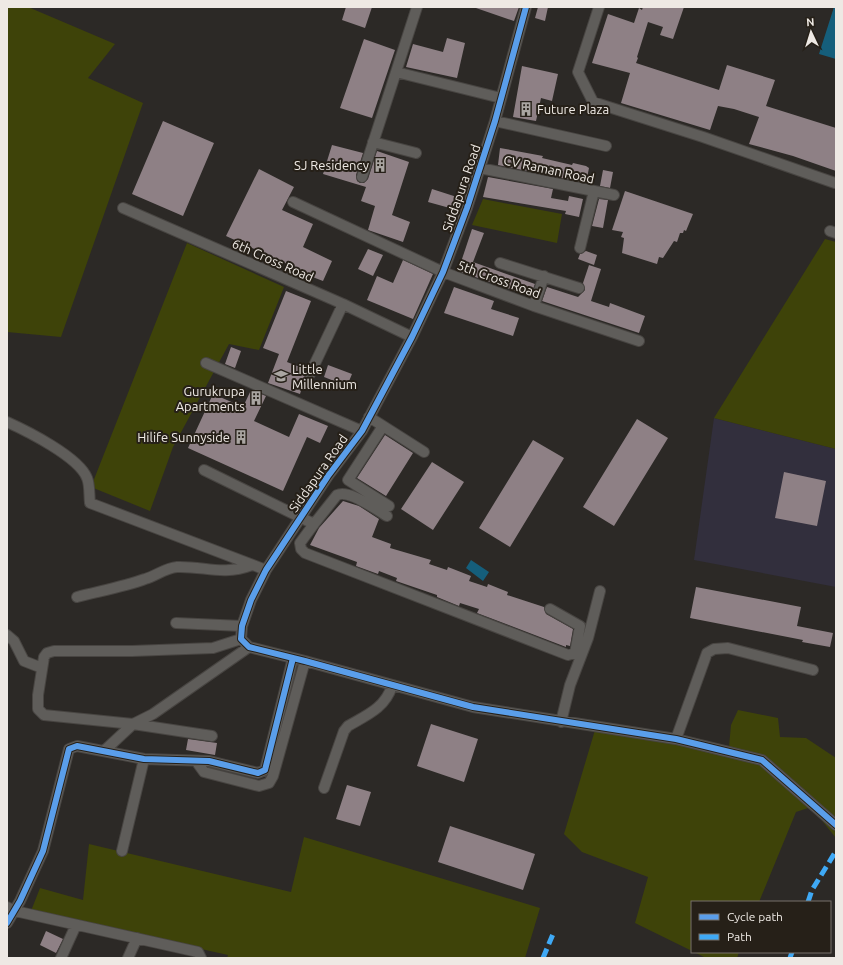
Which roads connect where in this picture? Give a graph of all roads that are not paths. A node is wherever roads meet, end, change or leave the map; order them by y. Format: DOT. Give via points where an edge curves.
graph roads {
  1 [pos="417,7"];
  2 [pos="526,7"];
  3 [pos="599,7"];
  4 [pos="396,72"];
  5 [pos="501,98"];
  6 [pos="495,121"];
  7 [pos="373,142"];
  8 [pos="606,146"];
  9 [pos="416,153"];
  10 [pos="480,168"];
  11 [pos="362,176"];
  12 [pos="835,183"];
  13 [pos="594,191"];
  14 [pos="614,195"];
  15 [pos="293,202"];
  16 [pos="123,208"];
  17 [pos="580,248"];
  18 [pos="500,263"];
  19 [pos="444,272"];
  20 [pos="544,276"];
  21 [pos="579,288"];
  22 [pos="343,304"];
  23 [pos="534,306"];
  24 [pos="412,337"];
  25 [pos="639,341"];
  26 [pos="206,363"];
  27 [pos="310,374"];
  28 [pos="369,417"];
  29 [pos="7,422"];
  30 [pos="383,426"];
  31 [pos="362,431"];
  32 [pos="424,452"];
  33 [pos="204,470"];
  34 [pos="301,517"];
  35 [pos="314,524"];
  36 [pos="252,565"];
  37 [pos="266,570"];
  38 [pos="600,591"];
  39 [pos="77,597"];
  40 [pos="550,609"];
  41 [pos="176,623"];
  42 [pos="242,626"];
  43 [pos="7,635"];
  44 [pos="241,639"];
  45 [pos="249,647"];
  46 [pos="293,658"];
  47 [pos="305,661"];
  48 [pos="42,668"];
  49 [pos="813,670"];
  50 [pos="392,686"];
  51 [pos="561,722"];
  52 [pos="132,724"];
  53 [pos="212,736"];
  54 [pos="676,739"];
  55 [pos="104,751"];
  56 [pos="144,759"];
  57 [pos="196,761"];
  58 [pos="324,788"];
  59 [pos="836,825"];
  60 [pos="122,851"];
  61 [pos="11,909"];
  62 [pos="7,923"];
  63 [pos="76,925"];
  64 [pos="137,938"];
  65 [pos="61,958"];
  66 [pos="128,958"];
  67 [pos="201,958"];
  1 -- 4 [label="street"];
  2 -- 5 [label="street, Siddapura Road"];
  3 -- 12 [label="street" via="578,72 593,102"];
  4 -- 5 [label="street"];
  4 -- 7 [label="street"];
  5 -- 6 [label="street, Siddapura Road"];
  6 -- 8 [label="street"];
  6 -- 10 [label="street, Siddapura Road"];
  7 -- 9 [label="street"];
  7 -- 11 [label="street"];
  10 -- 13 [label="street, CV Raman Road"];
  10 -- 19 [label="street, Siddapura Road"];
  13 -- 14 [label="street, CV Raman Road"];
  13 -- 17 [label="street"];
  15 -- 19 [label="street, 5th Cross Road"];
  16 -- 22 [label="street, 6th Cross Road"];
  18 -- 20 [label="street"];
  19 -- 23 [label="street, 5th Cross Road"];
  19 -- 24 [label="street, Siddapura Road"];
  20 -- 21 [label="street"];
  20 -- 23 [label="street"];
  22 -- 24 [label="street, 6th Cross Road"];
  22 -- 27 [label="street"];
  23 -- 25 [label="street, 5th Cross Road"];
  24 -- 28 [label="street, Siddapura Road"];
  26 -- 31 [label="street"];
  28 -- 30 [label="street"];
  28 -- 31 [label="street, Siddapura Road"];
  29 -- 36 [label="street" via="30,432 77,465 87,478 90,503"];
  30 -- 32 [label="street"];
  30 -- 35 [label="street" via="348,480 388,511 341,493"];
  31 -- 34 [label="street, Siddapura Road"];
  33 -- 34 [label="street"];
  34 -- 35 [label="street"];
  34 -- 37 [label="street, Siddapura Road"];
  35 -- 40 [label="street" via="300,543 305,553 572,655 575,653 580,626"];
  36 -- 37 [label="street"];
  36 -- 39 [label="street" via="237,570 221,571 176,568 141,581"];
  37 -- 42 [label="street, Siddapura Road"];
  38 -- 51 [label="street"];
  41 -- 42 [label="street"];
  42 -- 44 [label="street, Siddapura Road"];
  43 -- 48 [label="street" via="14,641 24,661"];
  44 -- 45 [label="street"];
  44 -- 48 [label="street" via="213,648 132,652 54,651 44,657"];
  45 -- 46 [label="street"];
  45 -- 52 [label="street" via="154,714"];
  46 -- 47 [label="street"];
  46 -- 57 [label="street" via="265,770 258,774 209,761"];
  47 -- 50 [label="street"];
  47 -- 57 [label="street" via="269,783 259,786 204,772"];
  48 -- 52 [label="street" via="38,709 44,715"];
  49 -- 54 [label="street" via="728,648 714,649 707,653"];
  50 -- 51 [label="street" via="473,707"];
  50 -- 58 [label="street" via="389,697 382,705 344,731"];
  51 -- 54 [label="street"];
  52 -- 53 [label="street"];
  52 -- 55 [label="street"];
  54 -- 59 [label="street" via="762,760"];
  55 -- 56 [label="street"];
  55 -- 61 [label="street" via="77,746 69,749 43,851"];
  56 -- 57 [label="street"];
  56 -- 60 [label="street"];
  61 -- 62 [label="street"];
  61 -- 63 [label="street"];
  63 -- 64 [label="street"];
  63 -- 65 [label="street"];
  64 -- 66 [label="street"];
  64 -- 67 [label="street" via="198,952"];
}
